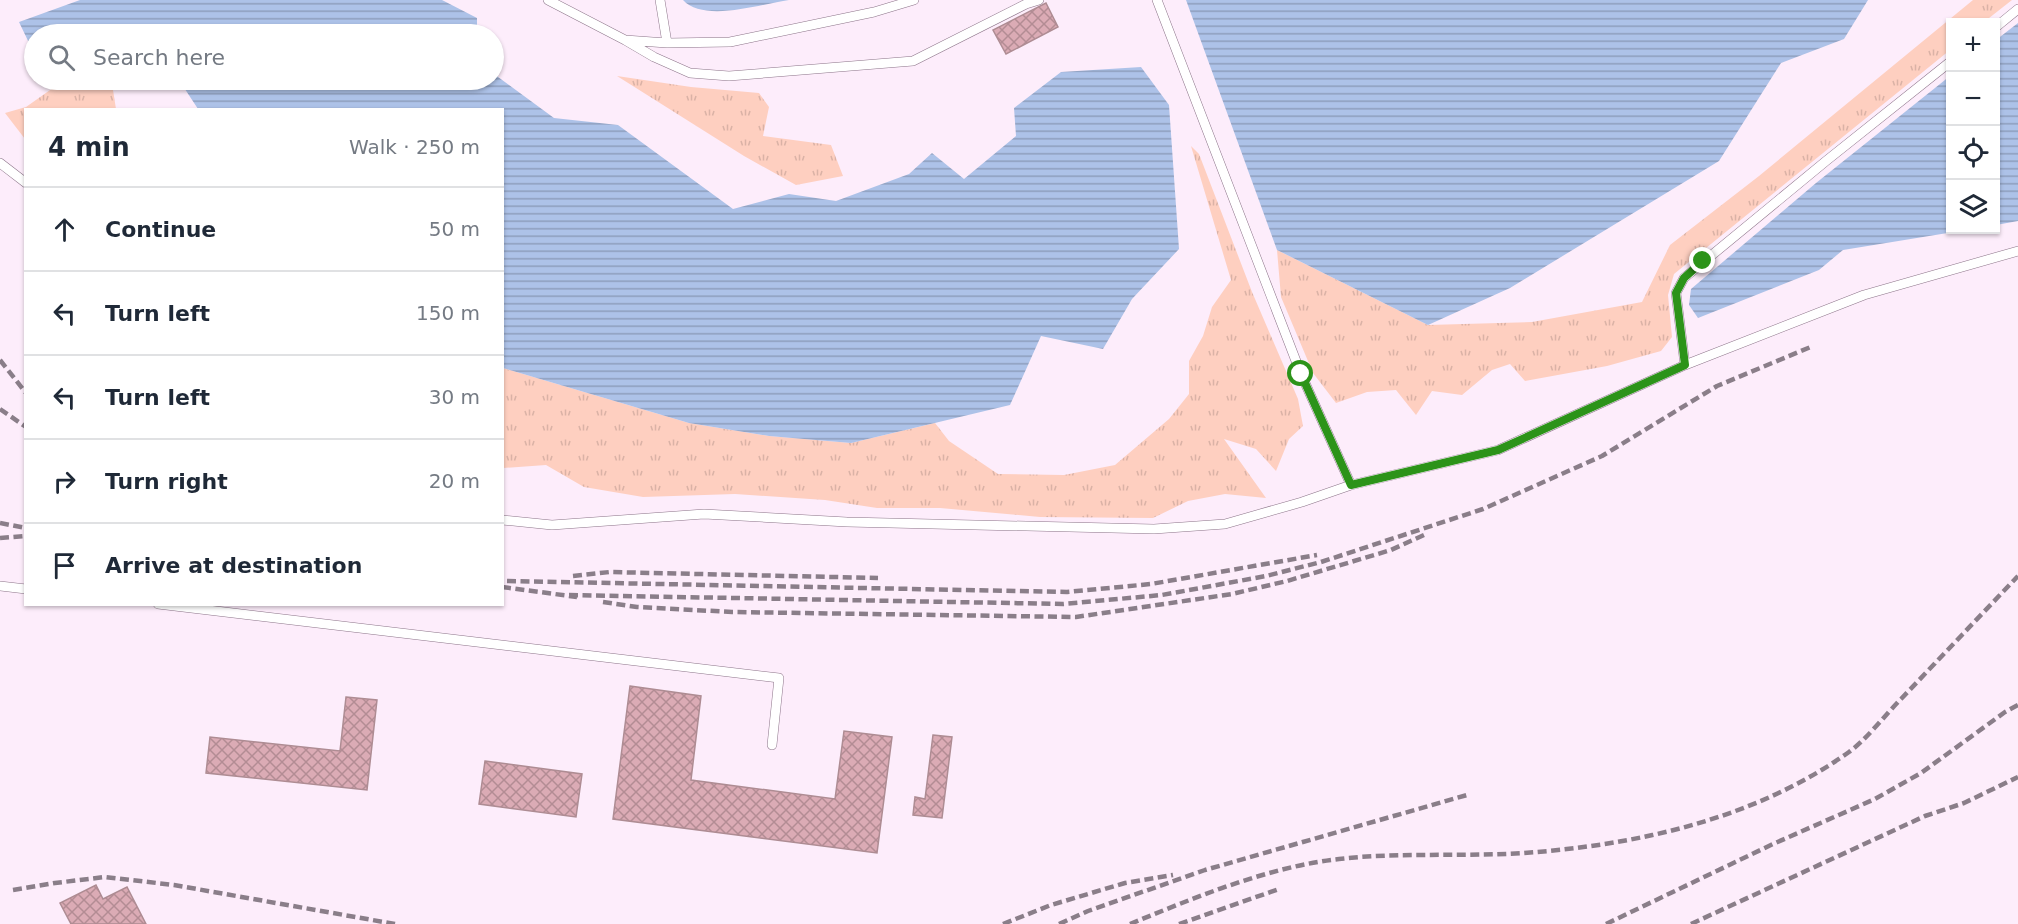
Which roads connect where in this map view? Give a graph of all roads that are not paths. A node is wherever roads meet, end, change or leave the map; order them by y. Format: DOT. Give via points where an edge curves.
graph roads {
  1 [pos="548,0"];
  2 [pos="660,0"];
  3 [pos="914,0"];
  4 [pos="1039,0"];
  5 [pos="1157,0"];
  6 [pos="2018,9"];
  7 [pos="2000,23"];
  8 [pos="625,40"];
  9 [pos="667,44"];
  10 [pos="1946,65"];
  11 [pos="0,163"];
  12 [pos="24,181"];
  13 [pos="2018,251"];
  14 [pos="1685,365"];
  15 [pos="1351,485"];
  16 [pos="504,520"];
  17 [pos="0,586"];
  18 [pos="24,589"];
  19 [pos="175,606"];
  20 [pos="772,744"];
  1 -- 8 [label="lane"];
  2 -- 9 [label="lane"];
  3 -- 9 [label="lane" via="730,42"];
  4 -- 8 [label="lane" via="913,61 729,76 690,73"];
  5 -- 15 [label="lane" via="1301,374"];
  6 -- 7 [label="lane"];
  8 -- 9 [label="lane"];
  10 -- 14 [label="lane" via="1684,278 1676,293"];
  11 -- 12 [label="lane"];
  13 -- 14 [label="lane" via="1864,295"];
  14 -- 15 [label="lane" via="1498,450"];
  15 -- 16 [label="lane" via="1225,524 1154,529 847,522 704,514 552,525"];
  17 -- 18 [label="lane"];
  19 -- 20 [label="lane" via="779,678"];
}
